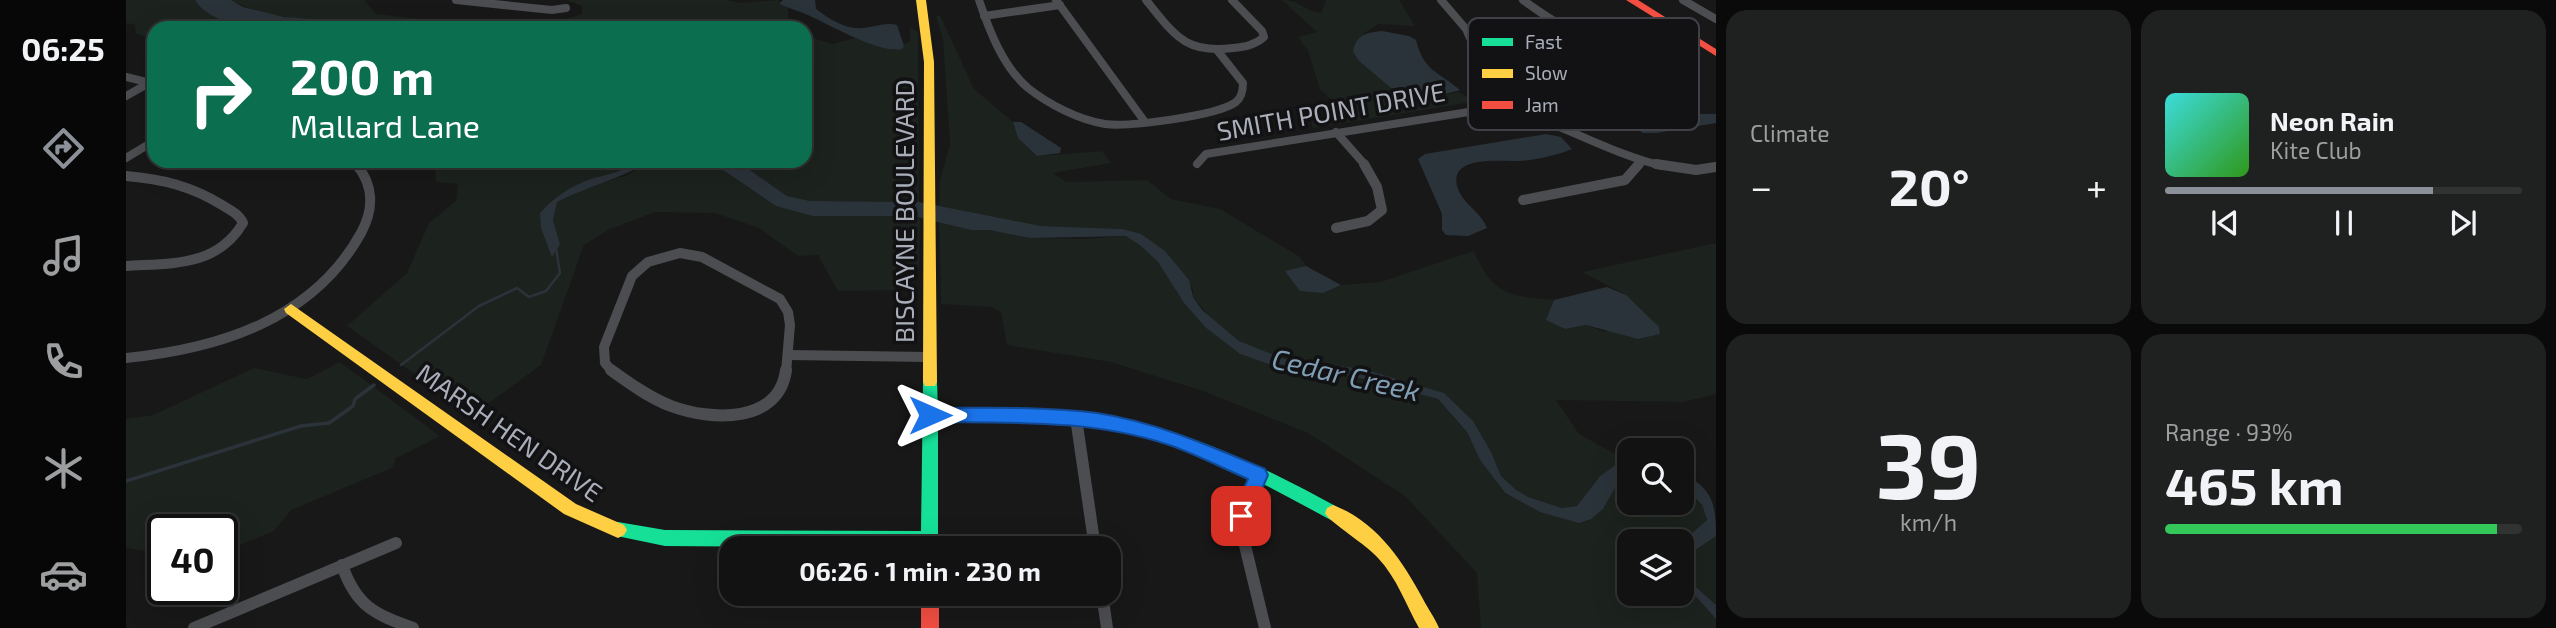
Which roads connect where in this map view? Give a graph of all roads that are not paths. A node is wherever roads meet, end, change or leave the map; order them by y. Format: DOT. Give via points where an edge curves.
graph roads {
  1 [pos="456,0"];
  2 [pos="921,0"];
  3 [pos="979,0"];
  4 [pos="1146,0"];
  5 [pos="1232,0"];
  6 [pos="1441,0"];
  7 [pos="1523,0"];
  8 [pos="1630,0"];
  9 [pos="1683,0"];
  10 [pos="1058,3"];
  11 [pos="566,8"];
  12 [pos="984,16"];
  13 [pos="1549,18"];
  14 [pos="1659,18"];
  15 [pos="1716,19"];
  16 [pos="1468,30"];
  17 [pos="1699,43"];
  18 [pos="1217,50"];
  19 [pos="1716,54"];
  20 [pos="126,77"];
  21 [pos="147,83"];
  22 [pos="147,86"];
  23 [pos="126,96"];
  24 [pos="1468,112"];
  25 [pos="1145,121"];
  26 [pos="1566,130"];
  27 [pos="1336,132"];
  28 [pos="147,145"];
  29 [pos="126,158"];
  30 [pos="1642,161"];
  31 [pos="1197,163"];
  32 [pos="1716,167"];
  33 [pos="361,168"];
  34 [pos="126,176"];
  35 [pos="1523,200"];
  36 [pos="1336,228"];
  37 [pos="126,266"];
  38 [pos="291,309"];
  39 [pos="788,355"];
  40 [pos="929,357"];
  41 [pos="126,358"];
  42 [pos="930,415"];
  43 [pos="1076,418"];
  44 [pos="1259,475"];
  45 [pos="930,536"];
  46 [pos="1093,536"];
  47 [pos="719,539"];
  48 [pos="396,543"];
  49 [pos="342,565"];
  50 [pos="930,606"];
  51 [pos="1104,606"];
  52 [pos="194,628"];
  53 [pos="413,628"];
  54 [pos="930,628"];
  55 [pos="1107,628"];
  56 [pos="1265,628"];
  57 [pos="1430,628"];
  1 -- 11 [label="street"];
  2 -- 40 [label="street, BISCAYNE BOULEVARD" via="929,62"];
  3 -- 12 [label="street"];
  4 -- 18 [label="street" via="1181,41 1193,48"];
  5 -- 18 [label="street" via="1264,34 1258,43"];
  6 -- 16 [label="street"];
  7 -- 13 [label="street"];
  8 -- 14 [label="street"];
  9 -- 15 [label="street"];
  10 -- 12 [label="street"];
  10 -- 25 [label="street"];
  12 -- 25 [label="street" via="1024,85 1103,124"];
  17 -- 19 [label="street"];
  18 -- 25 [label="street" via="1239,76 1244,90 1237,101"];
  20 -- 21 [label="street"];
  22 -- 23 [label="street"];
  24 -- 27 [label="street, SMITH POINT DRIVE"];
  26 -- 30 [label="street, SMITH POINT DRIVE"];
  27 -- 31 [label="street, SMITH POINT DRIVE" via="1206,154"];
  27 -- 36 [label="street" via="1368,167 1382,203 1374,219"];
  28 -- 29 [label="street"];
  30 -- 32 [label="street, SMITH POINT DRIVE" via="1685,171"];
  30 -- 35 [label="street" via="1625,180"];
  33 -- 38 [label="street" via="371,189 372,205 365,226 335,270"];
  34 -- 37 [label="street" via="167,179 195,188 243,223 230,242 207,257"];
  38 -- 41 [label="street" via="222,341"];
  38 -- 47 [label="street, MARSH HEN DRIVE" via="570,509 603,527 640,536"];
  39 -- 39 [label="street" via="782,389 766,407 742,414 684,411 669,405 611,371 605,363 604,346 627,284 639,268 669,254 692,254 780,299 790,315"];
  39 -- 40 [label="street"];
  40 -- 42 [label="street, BISCAYNE BOULEVARD"];
  42 -- 43 [label="street"];
  42 -- 45 [label="street, BISCAYNE BOULEVARD"];
  43 -- 44 [label="street" via="1172,438"];
  43 -- 46 [label="street"];
  44 -- 56 [label="street" via="1241,516 1241,529"];
  44 -- 57 [label="street" via="1342,519 1383,549 1404,576"];
  48 -- 49 [label="street"];
  49 -- 52 [label="street"];
  49 -- 53 [label="street" via="357,599 371,611"];
  50 -- 54 [label="street"];
  51 -- 55 [label="street"];
}
